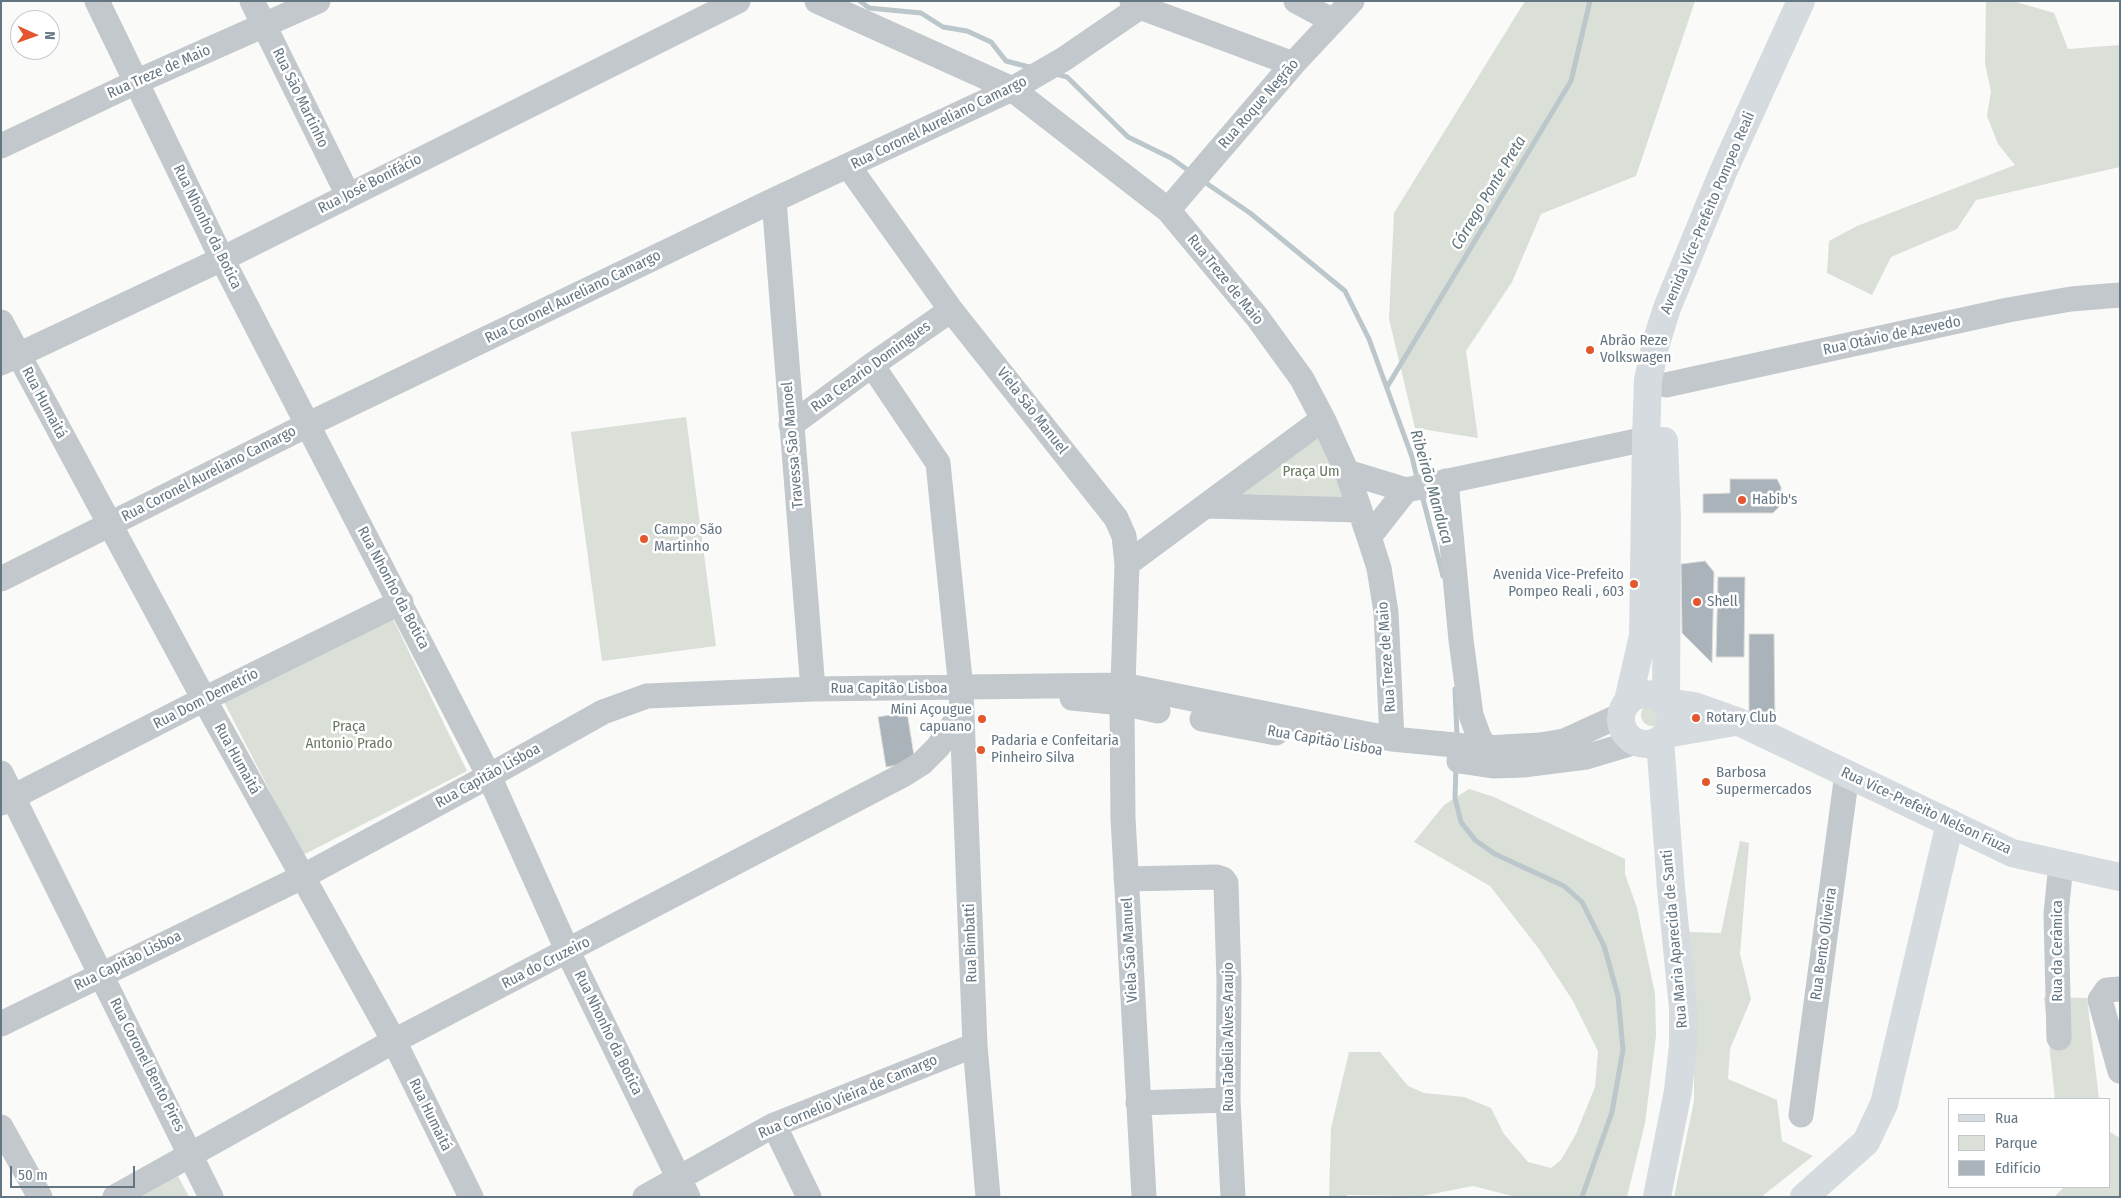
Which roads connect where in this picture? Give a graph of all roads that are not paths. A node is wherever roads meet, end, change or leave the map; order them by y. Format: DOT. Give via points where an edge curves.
graph roads {
  1 [pos="97,1"];
  2 [pos="252,1"];
  3 [pos="318,1"];
  4 [pos="738,1"];
  5 [pos="817,1"];
  6 [pos="1296,1"];
  7 [pos="1352,1"];
  8 [pos="1801,1"];
  9 [pos="1818,1"];
  10 [pos="1136,4"];
  11 [pos="1333,21"];
  12 [pos="264,26"];
  13 [pos="1293,64"];
  14 [pos="136,82"];
  15 [pos="1022,83"];
  16 [pos="1,146"];
  17 [pos="849,167"];
  18 [pos="348,195"];
  19 [pos="774,200"];
  20 [pos="1168,210"];
  21 [pos="222,259"];
  22 [pos="2120,295"];
  23 [pos="952,310"];
  24 [pos="1,322"];
  25 [pos="10,359"];
  26 [pos="872,365"];
  27 [pos="1666,385"];
  28 [pos="1324,420"];
  29 [pos="307,425"];
  30 [pos="792,425"];
  31 [pos="1646,439"];
  32 [pos="1346,472"];
  33 [pos="1423,486"];
  34 [pos="1207,506"];
  35 [pos="1360,510"];
  36 [pos="109,525"];
  37 [pos="1369,537"];
  38 [pos="1127,564"];
  39 [pos="1,579"];
  40 [pos="401,602"];
  41 [pos="813,689"];
  42 [pos="1122,694"];
  43 [pos="204,699"];
  44 [pos="961,701"];
  45 [pos="1666,702"];
  46 [pos="1625,708"];
  47 [pos="1739,722"];
  48 [pos="1392,738"];
  49 [pos="1652,740"];
  50 [pos="1431,751"];
  51 [pos="1473,752"];
  52 [pos="1,773"];
  53 [pos="1847,774"];
  54 [pos="489,776"];
  55 [pos="7,801"];
  56 [pos="1950,823"];
  57 [pos="2061,864"];
  58 [pos="302,877"];
  59 [pos="2120,877"];
  60 [pos="1126,879"];
  61 [pos="568,952"];
  62 [pos="100,975"];
  63 [pos="2120,989"];
  64 [pos="1,1024"];
  65 [pos="2059,1038"];
  66 [pos="394,1041"];
  67 [pos="975,1045"];
  68 [pos="2120,1071"];
  69 [pos="1228,1100"];
  70 [pos="1138,1103"];
  71 [pos="1801,1115"];
  72 [pos="774,1125"];
  73 [pos="1,1127"];
  74 [pos="192,1154"];
  75 [pos="683,1188"];
  76 [pos="40,1197"];
  77 [pos="115,1197"];
  78 [pos="211,1197"];
  79 [pos="470,1197"];
  80 [pos="644,1197"];
  81 [pos="809,1197"];
  82 [pos="988,1197"];
  83 [pos="1144,1197"];
  84 [pos="1233,1197"];
  85 [pos="1640,1197"];
  86 [pos="1657,1197"];
  87 [pos="1804,1197"];
  1 -- 14 [label="street, Rua Nhonho da Botica"];
  2 -- 12 [label="street, Rua São Martinho"];
  3 -- 12 [label="street, Rua Treze de Maio"];
  4 -- 18 [label="street, Rua José Bonifácio"];
  5 -- 15 [label="street, Rua Treze de Maio"];
  6 -- 11 [label="street"];
  7 -- 11 [label="street, Rua Roque Negrão"];
  8 -- 31 [label="main road, Avenida Vice-Prefeito Pompeo Reali" via="1722,172 1667,308 1648,380"];
  9 -- 27 [label="main road, Avenida Vice-Prefeito Pompeo Reali" via="1738,177 1685,309 1670,350"];
  10 -- 13 [label="street"];
  10 -- 15 [label="street, Rua Coronel Aureliano Camargo" via="1064,58"];
  11 -- 13 [label="street, Rua Roque Negrão"];
  12 -- 14 [label="street, Rua Treze de Maio"];
  12 -- 18 [label="street, Rua São Martinho"];
  13 -- 20 [label="street, Rua Roque Negrão"];
  14 -- 16 [label="street, Rua Treze de Maio"];
  14 -- 21 [label="street, Rua Nhonho da Botica"];
  15 -- 17 [label="street, Rua Coronel Aureliano Camargo"];
  15 -- 20 [label="street, Rua Treze de Maio"];
  17 -- 19 [label="street, Rua Coronel Aureliano Camargo"];
  17 -- 23 [label="street, Viela São Manuel"];
  18 -- 21 [label="street, Rua José Bonifácio"];
  19 -- 29 [label="street, Rua Coronel Aureliano Camargo"];
  19 -- 30 [label="street, Travessa São Manoel"];
  20 -- 28 [label="street, Rua Treze de Maio" via="1256,317 1302,379"];
  21 -- 25 [label="street, Rua José Bonifácio"];
  21 -- 29 [label="street, Rua Nhonho da Botica"];
  22 -- 27 [label="street, Rua Otávio de Azevedo" via="2071,299 2008,310"];
  23 -- 26 [label="street, Rua Cezario Domingues"];
  23 -- 38 [label="street, Viela São Manuel" via="1116,518 1124,536"];
  24 -- 25 [label="street, Rua Humaitá"];
  25 -- 36 [label="street, Rua Humaitá"];
  26 -- 30 [label="street, Rua Cezario Domingues"];
  26 -- 44 [label="street, Rua Bimbatti" via="938,463"];
  27 -- 45 [label="main road, Avenida Vice-Prefeito Pompeo Reali" via="1663,462 1667,516"];
  28 -- 32 [label="street, Rua Treze de Maio"];
  28 -- 34 [label="street"];
  29 -- 36 [label="street, Rua Coronel Aureliano Camargo"];
  29 -- 40 [label="street, Rua Nhonho da Botica"];
  30 -- 41 [label="street, Travessa São Manoel"];
  31 -- 33 [label="street"];
  31 -- 46 [label="main road, Avenida Vice-Prefeito Pompeo Reali" via="1643,636"];
  32 -- 33 [label="street"];
  32 -- 35 [label="street, Rua Treze de Maio"];
  33 -- 37 [label="street"];
  33 -- 51 [label="street" via="1461,640 1471,715 1479,738"];
  34 -- 35 [label="street"];
  34 -- 38 [label="street"];
  35 -- 37 [label="street, Rua Treze de Maio"];
  36 -- 39 [label="street, Rua Coronel Aureliano Camargo"];
  36 -- 43 [label="street, Rua Humaitá"];
  37 -- 48 [label="street, Rua Treze de Maio" via="1379,568 1386,612"];
  38 -- 42 [label="street, Viela São Manuel"];
  40 -- 43 [label="street, Rua Dom Demetrio"];
  40 -- 54 [label="street, Rua Nhonho da Botica"];
  41 -- 44 [label="street, Rua Capitão Lisboa"];
  41 -- 54 [label="street, Rua Capitão Lisboa" via="647,696 602,712"];
  42 -- 44 [label="street, Rua Capitão Lisboa" via="1015,688"];
  42 -- 48 [label="street, Rua Capitão Lisboa"];
  42 -- 50 [label="street, Rua Capitão Lisboa" via="1238,726"];
  42 -- 60 [label="street, Viela São Manuel"];
  43 -- 55 [label="street, Rua Dom Demetrio"];
  43 -- 58 [label="street, Rua Humaitá"];
  44 -- 61 [label="street, Rua do Cruzeiro" via="938,747 922,763"];
  44 -- 67 [label="street, Rua Bimbatti"];
  45 -- 46 [label="main road" via="1651,694 1643,694"];
  45 -- 47 [label="main road, Rua Vice-Prefeito Nelson Fiuza" via="1694,706"];
  45 -- 49 [label="main road" via="1671,718"];
  46 -- 49 [label="main road" via="1624,732"];
  46 -- 51 [label="street, Rua Capitão Lisboa" via="1564,741"];
  47 -- 49 [label="main road"];
  47 -- 53 [label="main road, Rua Vice-Prefeito Nelson Fiuza"];
  48 -- 50 [label="street, Rua Capitão Lisboa"];
  49 -- 51 [label="street, Rua Capitão Lisboa" via="1586,757 1523,764 1493,766"];
  49 -- 85 [label="main road, Rua Maria Aparecida de Santi" via="1667,1023 1660,1102"];
  49 -- 86 [label="main road, Rua Maria Aparecida de Santi" via="1683,1008 1678,1091"];
  50 -- 51 [label="street, Rua Capitão Lisboa"];
  52 -- 55 [label="street, Rua Coronel Bento Pires"];
  53 -- 56 [label="main road, Rua Vice-Prefeito Nelson Fiuza"];
  53 -- 71 [label="street, Rua Bento Oliveira"];
  54 -- 58 [label="street, Rua Capitão Lisboa"];
  54 -- 61 [label="street, Rua Nhonho da Botica"];
  55 -- 62 [label="street, Rua Coronel Bento Pires"];
  56 -- 57 [label="main road, Rua Vice-Prefeito Nelson Fiuza" via="2012,853"];
  56 -- 87 [label="main road" via="1884,1104 1866,1142"];
  57 -- 59 [label="main road, Rua Vice-Prefeito Nelson Fiuza"];
  57 -- 65 [label="street, Rua da Cerâmica" via="2056,914"];
  58 -- 62 [label="street, Rua Capitão Lisboa"];
  58 -- 66 [label="street, Rua Humaitá"];
  60 -- 69 [label="street, Rua Tabelia Alves Araujo" via="1223,879 1226,883"];
  60 -- 70 [label="street, Viela São Manuel"];
  61 -- 66 [label="street, Rua do Cruzeiro"];
  61 -- 75 [label="street, Rua Nhonho da Botica"];
  62 -- 64 [label="street, Rua Capitão Lisboa"];
  62 -- 74 [label="street, Rua Coronel Bento Pires"];
  63 -- 68 [label="street" via="2107,990 2100,1000"];
  66 -- 74 [label="street, Rua do Cruzeiro"];
  66 -- 79 [label="street, Rua Humaitá"];
  67 -- 72 [label="street, Rua Cornelio Vieira de Camargo"];
  67 -- 82 [label="street, Rua Bimbatti"];
  69 -- 70 [label="street"];
  69 -- 84 [label="street, Rua Tabelia Alves Araujo"];
  70 -- 83 [label="street, Viela São Manuel"];
  72 -- 75 [label="street, Rua Cornelio Vieira de Camargo"];
  72 -- 81 [label="street"];
  73 -- 76 [label="street"];
  74 -- 77 [label="street, Rua do Cruzeiro"];
  74 -- 78 [label="street, Rua Coronel Bento Pires"];
  75 -- 80 [label="street, Rua Cornelio Vieira de Camargo"];
}
